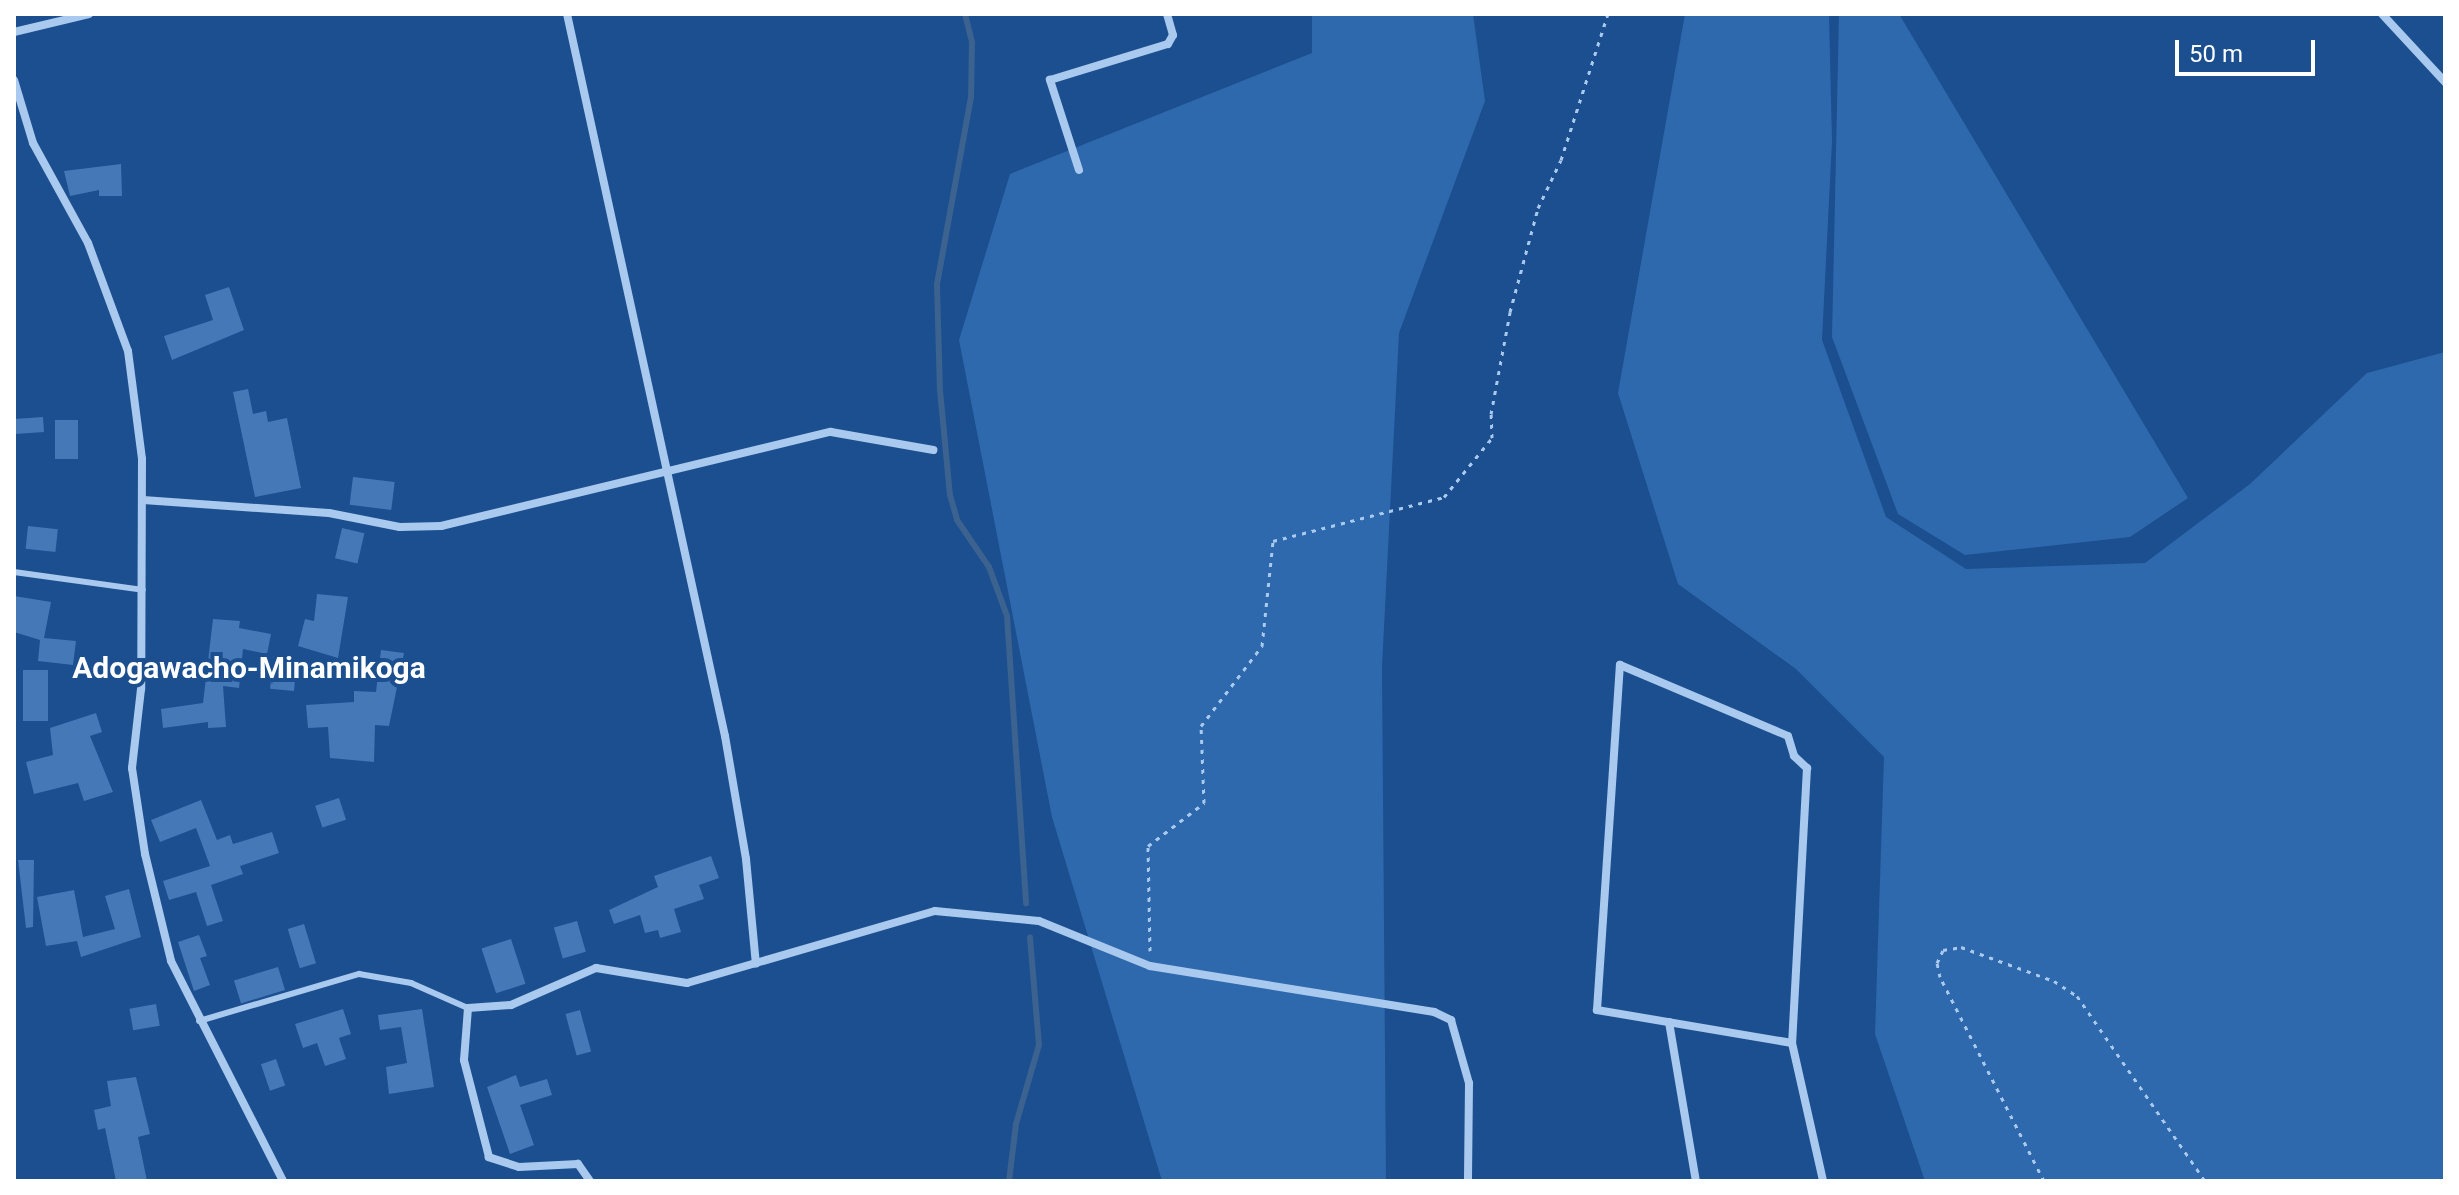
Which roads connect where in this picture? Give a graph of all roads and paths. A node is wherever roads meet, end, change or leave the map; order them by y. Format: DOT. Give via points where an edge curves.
graph roads {
  1 [pos="89,14"];
  2 [pos="567,14"];
  3 [pos="1167,14"];
  4 [pos="1608,14"];
  5 [pos="2382,14"];
  6 [pos="14,32"];
  7 [pos="14,80"];
  8 [pos="2445,82"];
  9 [pos="1079,170"];
  10 [pos="933,450"];
  11 [pos="667,470"];
  12 [pos="143,500"];
  13 [pos="14,572"];
  14 [pos="143,590"];
  15 [pos="756,964"];
  16 [pos="1150,966"];
  17 [pos="468,1008"];
  18 [pos="199,1021"];
  19 [pos="1669,1022"];
  20 [pos="1792,1043"];
  21 [pos="283,1181"];
  22 [pos="590,1181"];
  23 [pos="1468,1181"];
  24 [pos="1696,1181"];
  25 [pos="1823,1181"];
  26 [pos="2044,1181"];
  27 [pos="2205,1181"];
  1 -- 6 [label="street"];
  2 -- 11 [label="street"];
  3 -- 9 [label="street" via="1173,35 1168,44 1050,80"];
  4 -- 16 [label="path" via="1561,160 1538,208 1510,312 1491,414 1492,438 1444,497 1273,541 1262,646 1201,726 1204,803 1148,846"];
  5 -- 8 [label="street"];
  7 -- 12 [label="street" via="33,143 88,243 128,351"];
  10 -- 11 [label="street" via="831,432"];
  11 -- 12 [label="street" via="441,526 400,527 329,513"];
  11 -- 15 [label="street" via="725,736 746,859"];
  12 -- 14 [label="street"];
  13 -- 14 [label="lane"];
  14 -- 18 [label="street" via="141,689 132,768 145,854 171,961"];
  15 -- 16 [label="street" via="935,911 1039,921"];
  15 -- 17 [label="street" via="687,983 596,968 511,1005"];
  16 -- 23 [label="street" via="1434,1012 1451,1020 1469,1083"];
  17 -- 18 [label="lane" via="411,983 359,974 272,1004"];
  17 -- 22 [label="street" via="464,1060 489,1157 519,1167 578,1164"];
  18 -- 21 [label="street"];
  19 -- 20 [label="street"];
  19 -- 20 [label="street" via="1597,1010 1620,665 1788,736 1794,756 1807,768"];
  19 -- 24 [label="street"];
  20 -- 25 [label="street"];
  26 -- 27 [label="path" via="1940,977 1937,963 1943,950 1961,947 2054,981 2077,996"];
}
